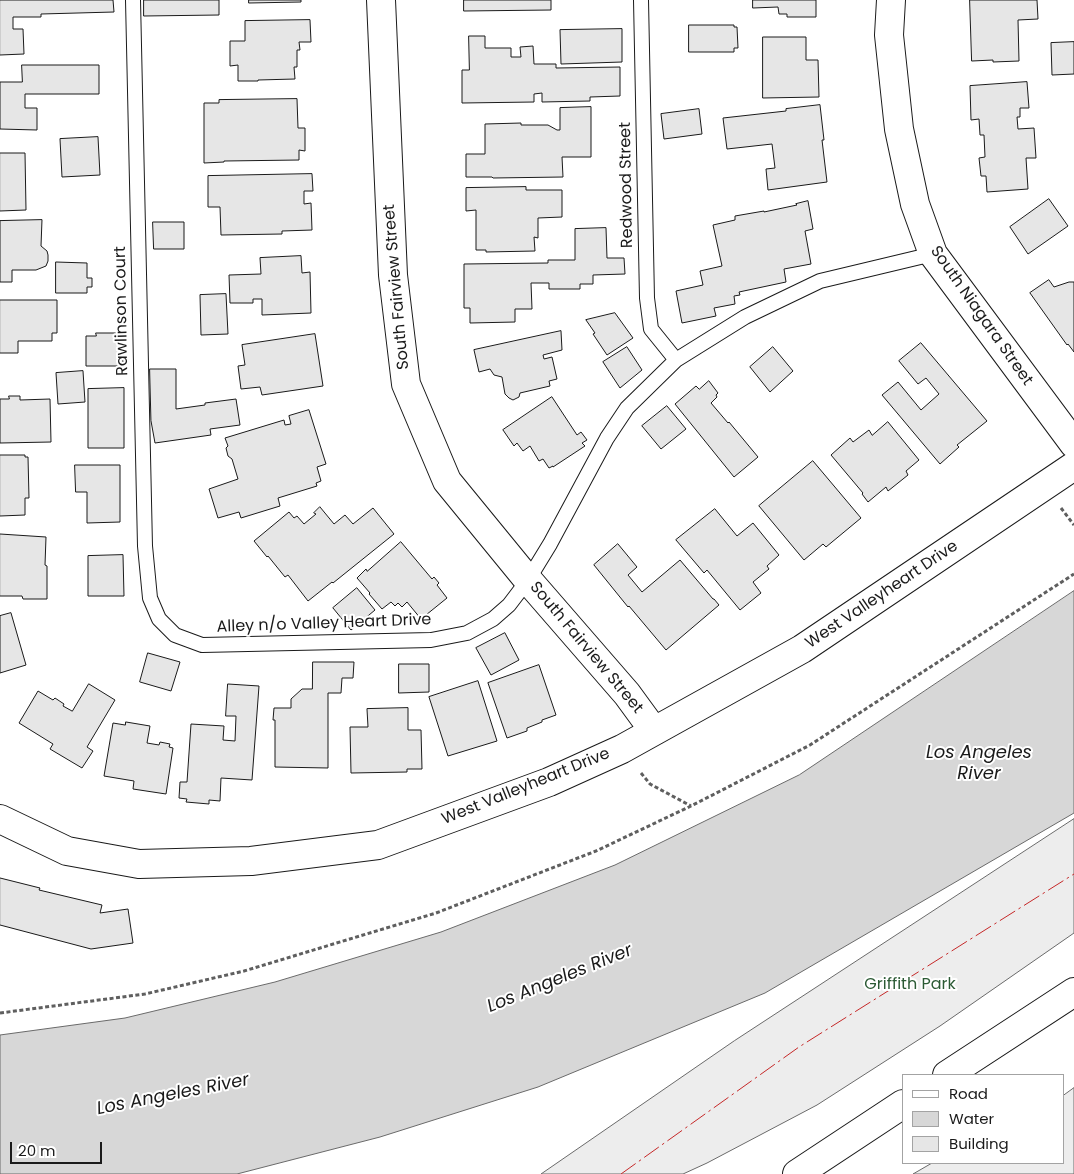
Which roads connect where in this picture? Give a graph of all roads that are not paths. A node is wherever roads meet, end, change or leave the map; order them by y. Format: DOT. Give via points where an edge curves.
graph roads {
  1 [pos="133,0"];
  2 [pos="381,0"];
  3 [pos="641,0"];
  4 [pos="891,0"];
  5 [pos="933,254"];
  6 [pos="676,360"];
  7 [pos="1074,444"];
  8 [pos="1074,466"];
  9 [pos="528,580"];
  10 [pos="159,619"];
  11 [pos="654,732"];
  12 [pos="0,819"];
  13 [pos="1074,992"];
  14 [pos="949,1074"];
  15 [pos="902,1105"];
  16 [pos="796,1174"];
  1 -- 10 [label="lane, Rawlinson Court" via="145,546 150,598"];
  2 -- 9 [label="street, South Fairview Street" via="393,274 406,384 447,481"];
  3 -- 6 [label="lane, Redwood Street" via="651,329"];
  4 -- 5 [label="street, South Niagara Street" via="890,35 899,129 915,204"];
  5 -- 6 [label="lane, Alley n/o Valley Heart Drive" via="820,281 745,317"];
  5 -- 7 [label="street, South Niagara Street"];
  6 -- 9 [label="lane, Alley n/o Valley Heart Drive" via="627,408 606,438"];
  8 -- 11 [label="street, West Valleyheart Drive" via="802,650"];
  9 -- 10 [label="lane, Alley n/o Valley Heart Drive" via="509,605 494,618 467,633 431,640 202,645 175,634"];
  9 -- 11 [label="street, South Fairview Street" via="627,694"];
  11 -- 12 [label="street, West Valleyheart Drive" via="549,782 378,845 251,861 139,864 67,851"];
  13 -- 14 [label="street"];
  15 -- 16 [label="street"];
}
